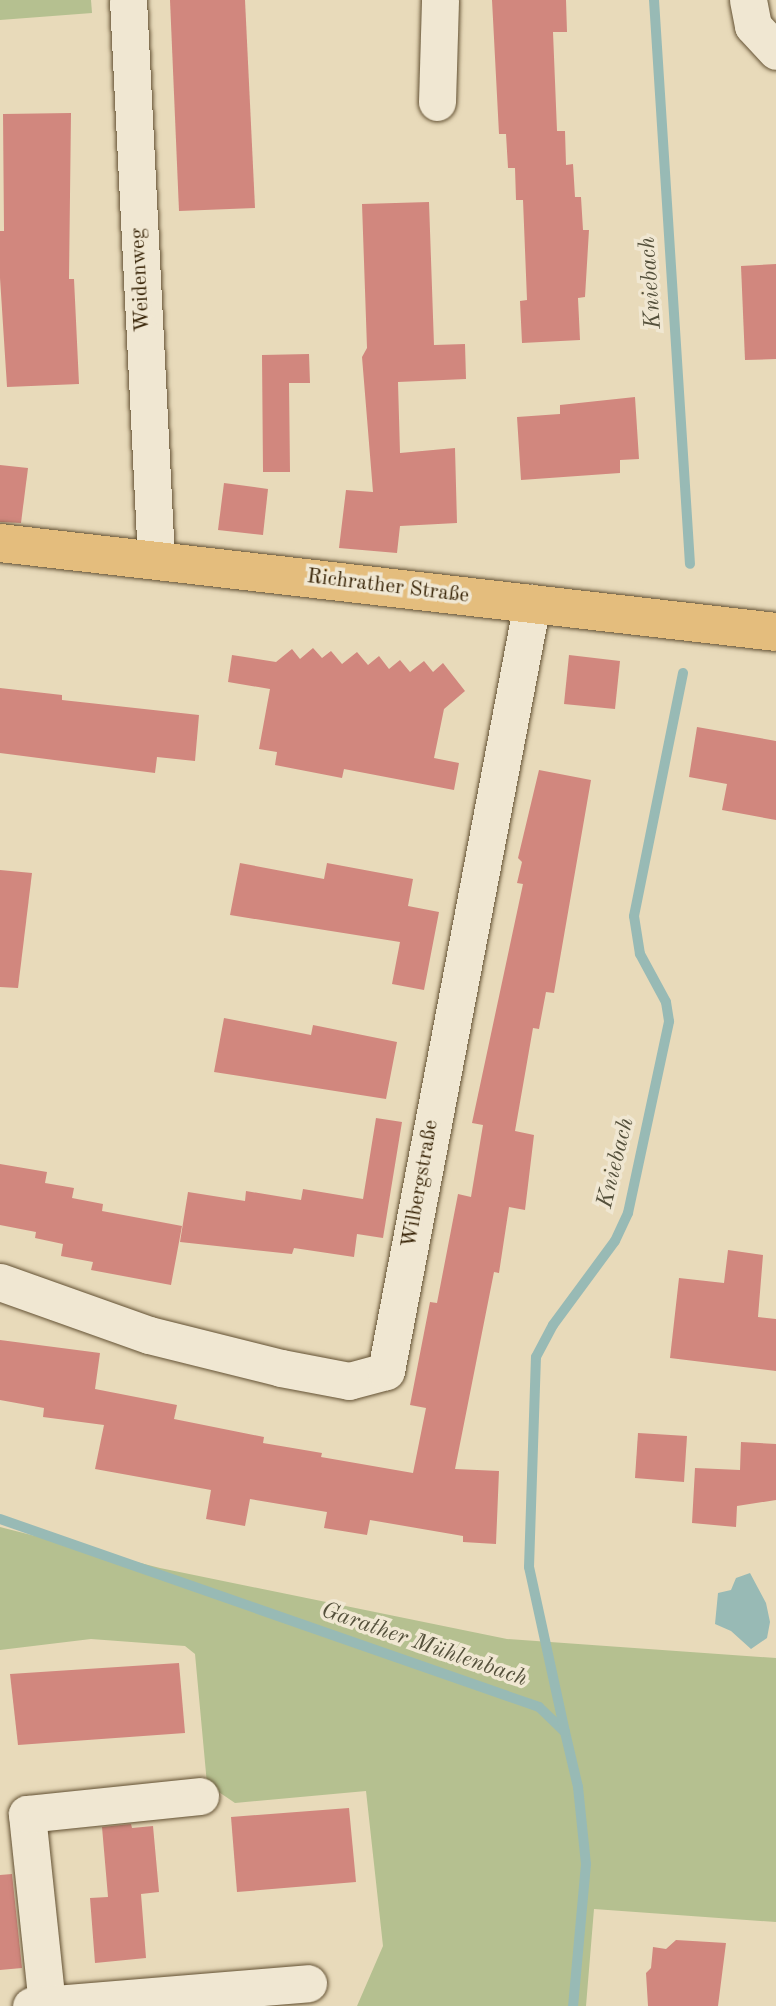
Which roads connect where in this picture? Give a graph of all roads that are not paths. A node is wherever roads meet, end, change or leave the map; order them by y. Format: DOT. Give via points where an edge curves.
graph roads {
  1 [pos="128,0"];
  2 [pos="440,0"];
  3 [pos="748,0"];
  4 [pos="776,51"];
  5 [pos="437,102"];
  6 [pos="0,543"];
  7 [pos="156,559"];
  8 [pos="532,603"];
  9 [pos="776,632"];
  10 [pos="0,1282"];
  11 [pos="200,1796"];
  12 [pos="308,1983"];
  13 [pos="39,2005"];
  1 -- 7 [label="street, Weidenweg"];
  2 -- 5 [label="street"];
  3 -- 4 [label="street" via="754,26"];
  6 -- 7 [label="main road, Richrather Straße"];
  7 -- 8 [label="main road, Richrather Straße"];
  8 -- 9 [label="main road, Richrather Straße"];
  8 -- 10 [label="street, Wilbergstraße" via="386,1371 349,1381 281,1368 149,1335"];
  11 -- 13 [label="street" via="27,1814"];
  12 -- 13 [label="street"];
}
